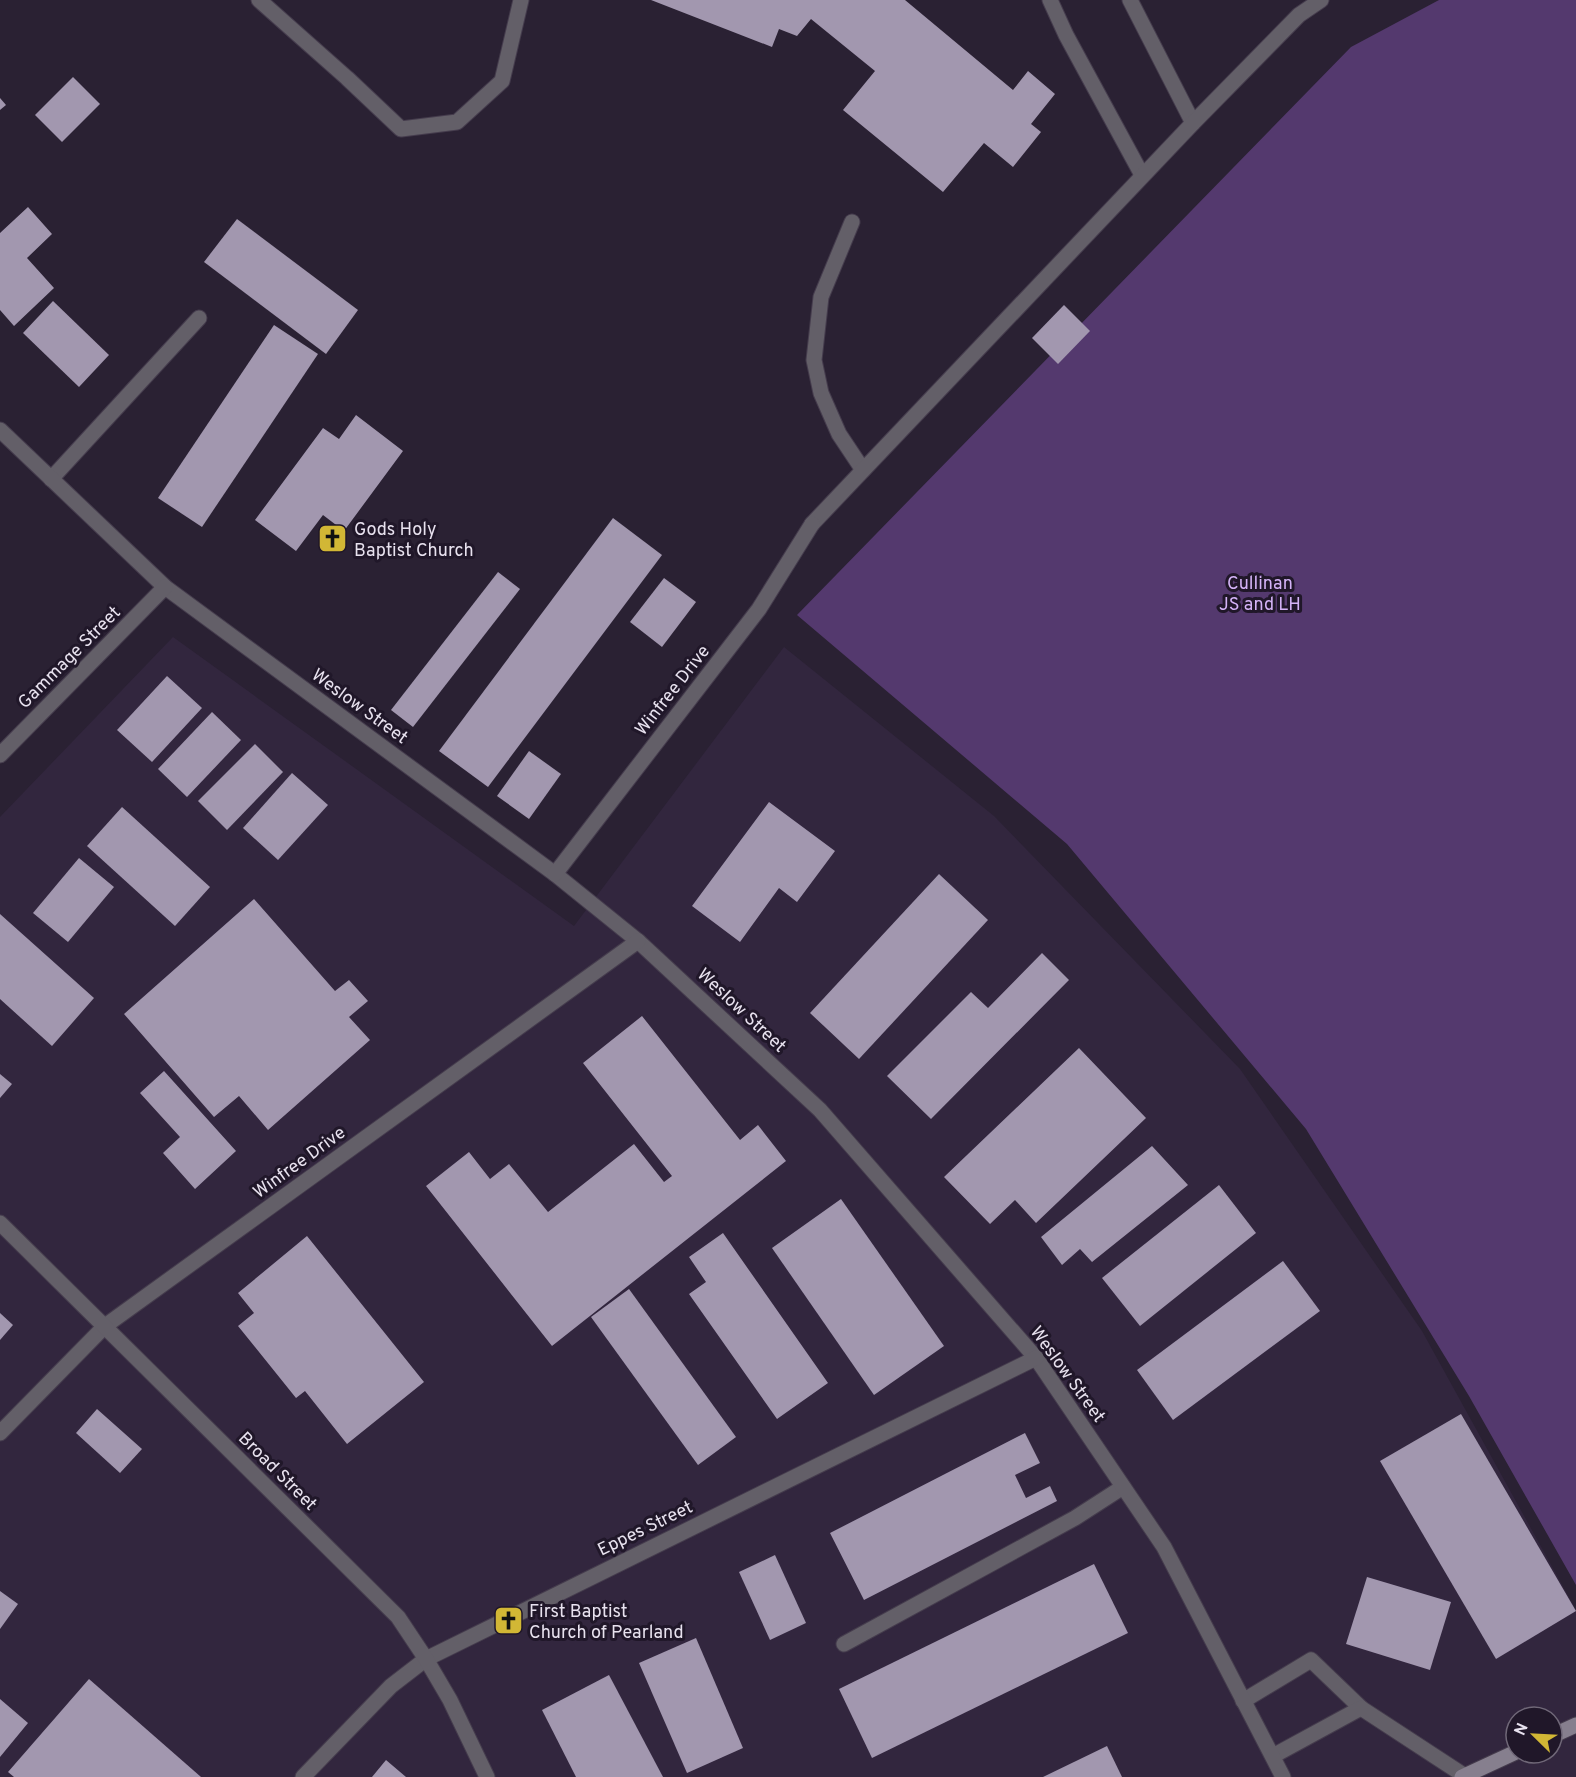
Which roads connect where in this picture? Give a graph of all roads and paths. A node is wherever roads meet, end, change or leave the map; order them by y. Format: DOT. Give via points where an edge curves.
graph roads {
  1 [pos="259,0"];
  2 [pos="521,0"];
  3 [pos="1050,0"];
  4 [pos="1130,0"];
  5 [pos="1321,0"];
  6 [pos="1193,123"];
  7 [pos="1142,175"];
  8 [pos="852,222"];
  9 [pos="199,318"];
  10 [pos="0,430"];
  11 [pos="863,470"];
  12 [pos="51,479"];
  13 [pos="165,587"];
  14 [pos="0,755"];
  15 [pos="555,874"];
  16 [pos="638,941"];
  17 [pos="0,1223"];
  18 [pos="105,1326"];
  19 [pos="1036,1358"];
  20 [pos="0,1433"];
  21 [pos="1124,1487"];
  22 [pos="844,1644"];
  23 [pos="426,1659"];
  24 [pos="1243,1701"];
  25 [pos="1361,1708"];
  26 [pos="1273,1756"];
  27 [pos="1504,1758"];
  28 [pos="1464,1776"];
  29 [pos="303,1777"];
  30 [pos="487,1777"];
  31 [pos="1283,1777"];
  1 -- 2 [label="street" via="401,129 457,122 502,81"];
  3 -- 7 [label="street"];
  4 -- 6 [label="street"];
  5 -- 6 [label="street, Winfree Drive" via="1299,15"];
  6 -- 7 [label="street, Winfree Drive"];
  7 -- 11 [label="street, Winfree Drive"];
  8 -- 11 [label="street" via="821,297 814,360 821,393 839,435"];
  9 -- 12 [label="street"];
  10 -- 12 [label="street, Weslow Street"];
  11 -- 15 [label="street, Winfree Drive" via="812,524 759,609"];
  12 -- 13 [label="street, Weslow Street"];
  13 -- 14 [label="street, Gammage Street"];
  13 -- 15 [label="street, Weslow Street"];
  15 -- 16 [label="street, Weslow Street"];
  16 -- 18 [label="street, Winfree Drive"];
  16 -- 19 [label="street, Weslow Street" via="820,1110"];
  17 -- 18 [label="street, Broad Street"];
  18 -- 20 [label="street, Winfree Drive"];
  18 -- 23 [label="street, Broad Street" via="398,1617"];
  19 -- 21 [label="street, Weslow Street"];
  19 -- 23 [label="street, Eppes Street"];
  21 -- 22 [label="street" via="1075,1518"];
  21 -- 24 [label="street, Weslow Street" via="1164,1547"];
  23 -- 29 [label="street, Eppes Street" via="391,1686"];
  23 -- 30 [label="street, Broad Street"];
  24 -- 25 [label="street" via="1311,1659"];
  24 -- 26 [label="street, Weslow Street"];
  25 -- 26 [label="street"];
  25 -- 28 [label="street"];
  26 -- 31 [label="street, Weslow Street"];
  27 -- 28 [label="main road"];
}
